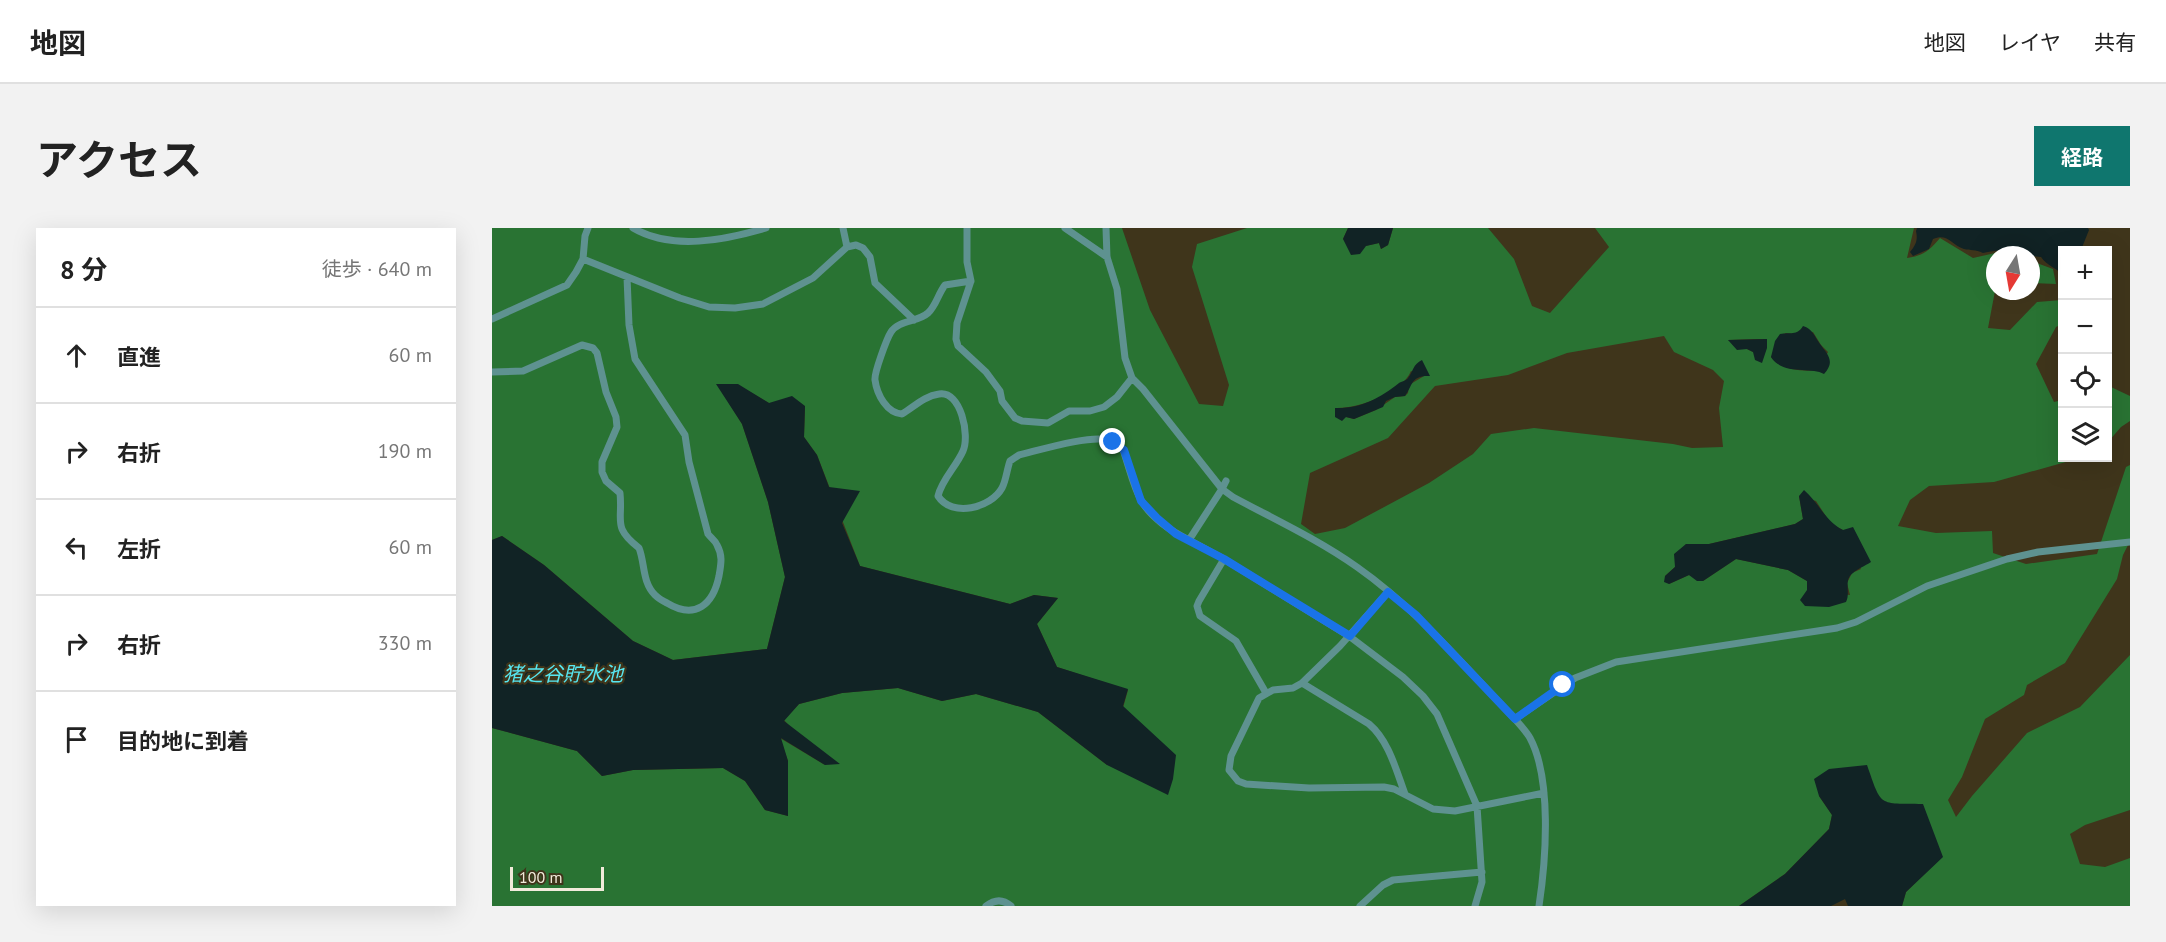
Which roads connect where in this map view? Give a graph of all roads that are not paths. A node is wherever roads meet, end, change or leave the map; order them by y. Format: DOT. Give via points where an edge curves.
graph roads {
  1 [pos="588,228"];
  2 [pos="633,228"];
  3 [pos="766,228"];
  4 [pos="843,228"];
  5 [pos="968,228"];
  6 [pos="1065,228"];
  7 [pos="1106,228"];
  8 [pos="847,247"];
  9 [pos="1107,257"];
  10 [pos="583,259"];
  11 [pos="627,277"];
  12 [pos="971,280"];
  13 [pos="492,319"];
  14 [pos="914,320"];
  15 [pos="492,372"];
  16 [pos="1132,378"];
  17 [pos="1226,481"];
  18 [pos="1222,489"];
  19 [pos="1189,540"];
  20 [pos="2130,542"];
  21 [pos="1224,559"];
  22 [pos="1388,592"];
  23 [pos="1350,636"];
  24 [pos="1302,683"];
  25 [pos="1266,693"];
  26 [pos="1515,719"];
  27 [pos="1544,793"];
  28 [pos="1405,794"];
  29 [pos="1477,806"];
  30 [pos="1482,872"];
  31 [pos="986,906"];
  32 [pos="1011,906"];
  33 [pos="1360,906"];
  34 [pos="1474,906"];
  35 [pos="1539,906"];
  1 -- 10 [label="street"];
  2 -- 3 [label="street" via="661,238 690,242"];
  4 -- 8 [label="street"];
  5 -- 12 [label="street"];
  6 -- 9 [label="street"];
  7 -- 9 [label="street"];
  8 -- 11 [label="street" via="813,278 763,304 735,308 709,307"];
  8 -- 14 [label="street" via="856,245 868,252 875,283"];
  9 -- 16 [label="street" via="1117,289 1125,358"];
  10 -- 11 [label="street"];
  10 -- 13 [label="street" via="567,285"];
  11 -- 15 [label="street" via="634,359 685,435 708,534 722,556 716,588 704,607 676,608 656,596 644,575 639,548 621,529 620,493 602,472 602,462 615,434 616,417 593,348 582,345 523,370"];
  12 -- 14 [label="street" via="945,285 928,313"];
  12 -- 16 [label="street" via="957,323 958,346 986,372 1015,418 1048,423 1069,411 1104,407"];
  14 -- 19 [label="street" via="890,333 875,379 884,404 897,414 939,394 951,398 957,406 966,429 966,442 940,488 941,501 967,510 979,506 998,495 1010,461 1019,455 1106,439 1124,450 1141,501 1176,534"];
  16 -- 18 [label="street"];
  17 -- 18 [label="street"];
  18 -- 19 [label="street"];
  18 -- 22 [label="street" via="1357,567"];
  19 -- 21 [label="street"];
  20 -- 26 [label="street" via="2007,559 1927,586 1837,628 1616,662 1575,678"];
  21 -- 23 [label="street"];
  21 -- 25 [label="street" via="1198,601 1198,612 1236,642"];
  22 -- 23 [label="street"];
  22 -- 26 [label="street" via="1416,615"];
  23 -- 24 [label="street"];
  23 -- 29 [label="street" via="1424,696 1437,714"];
  24 -- 25 [label="street"];
  24 -- 28 [label="street" via="1377,731"];
  25 -- 28 [label="street" via="1254,705 1231,756 1229,770 1238,781 1309,788 1384,787"];
  26 -- 27 [label="street" via="1529,737"];
  27 -- 29 [label="street"];
  27 -- 35 [label="street"];
  28 -- 29 [label="street" via="1424,806 1443,811"];
  29 -- 30 [label="street"];
  30 -- 33 [label="street" via="1394,880"];
  30 -- 34 [label="street"];
  31 -- 32 [label="street" via="994,900"];
}
